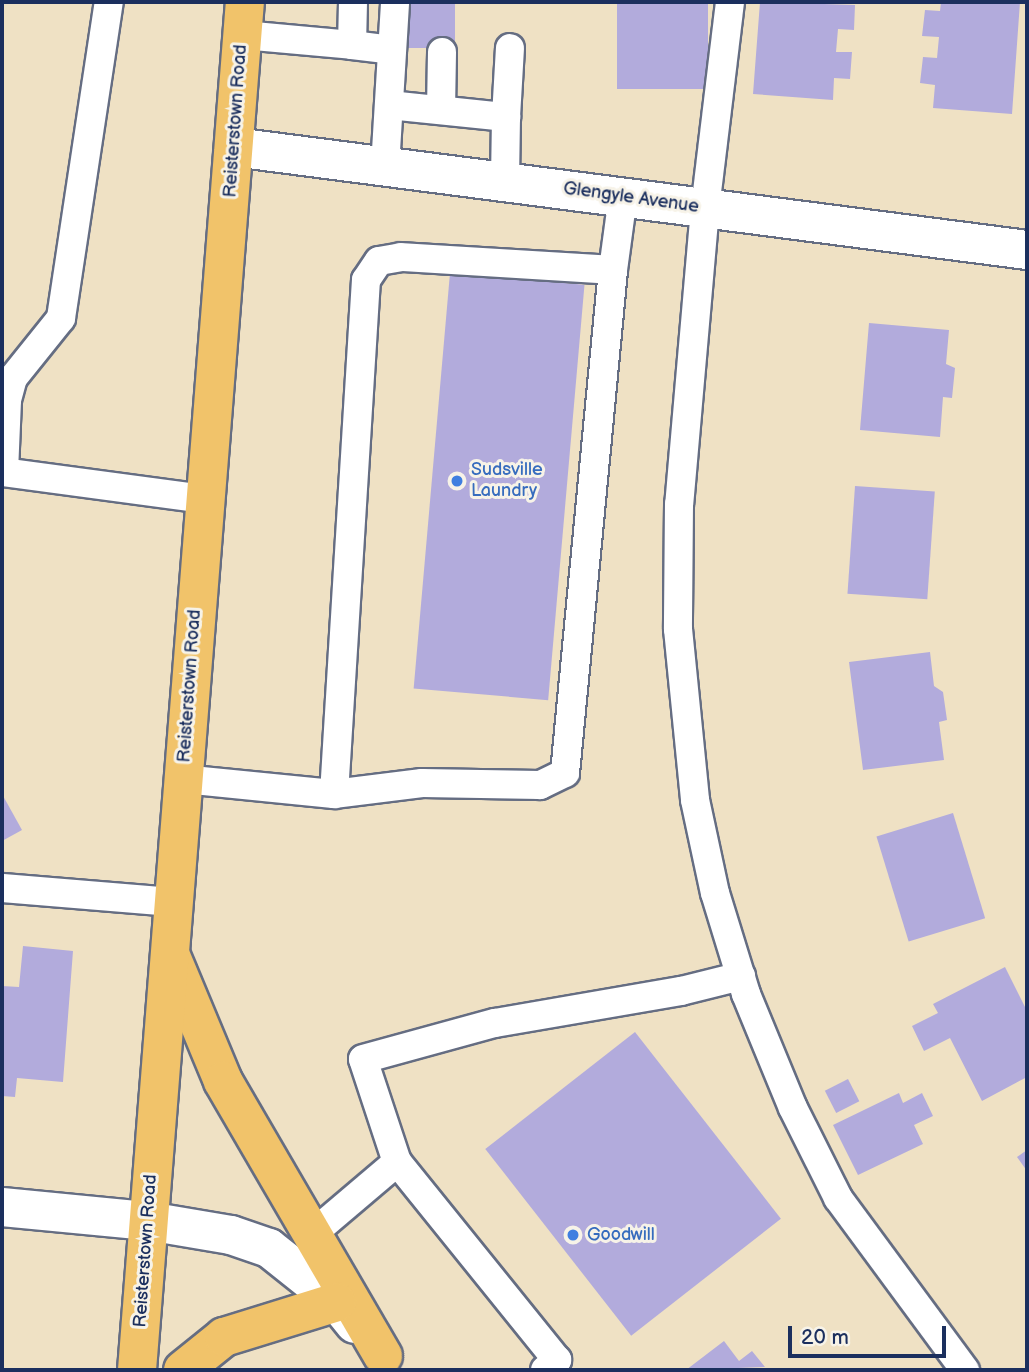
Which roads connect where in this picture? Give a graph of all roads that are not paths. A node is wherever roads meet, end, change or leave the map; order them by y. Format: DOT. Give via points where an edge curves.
graph roads {
  1 [pos="109,2"];
  2 [pos="353,2"];
  3 [pos="395,2"];
  4 [pos="730,2"];
  5 [pos="244,18"];
  6 [pos="352,45"];
  7 [pos="510,48"];
  8 [pos="392,50"];
  9 [pos="442,52"];
  10 [pos="389,105"];
  11 [pos="441,110"];
  12 [pos="506,117"];
  13 [pos="234,147"];
  14 [pos="385,167"];
  15 [pos="505,182"];
  16 [pos="623,196"];
  17 [pos="705,209"];
  18 [pos="1027,250"];
  19 [pos="613,270"];
  20 [pos="3,472"];
  21 [pos="204,499"];
  22 [pos="183,779"];
  23 [pos="334,794"];
  24 [pos="2,888"];
  25 [pos="173,902"];
  26 [pos="169,951"];
  27 [pos="741,976"];
  28 [pos="397,1162"];
  29 [pos="2,1207"];
  30 [pos="148,1221"];
  31 [pos="311,1235"];
  32 [pos="337,1302"];
  33 [pos="388,1363"];
  34 [pos="137,1370"];
  35 [pos="183,1370"];
  36 [pos="545,1370"];
  37 [pos="965,1370"];
  1 -- 20 [label="lane" via="61,318 13,378 7,400"];
  2 -- 6 [label="lane"];
  3 -- 8 [label="lane"];
  4 -- 17 [label="lane"];
  5 -- 6 [label="lane"];
  5 -- 13 [label="main road, Reisterstown Road"];
  6 -- 8 [label="lane"];
  7 -- 12 [label="lane"];
  8 -- 10 [label="lane"];
  9 -- 11 [label="lane"];
  10 -- 11 [label="lane"];
  10 -- 14 [label="lane"];
  11 -- 12 [label="lane"];
  12 -- 15 [label="lane"];
  13 -- 14 [label="street, Glengyle Avenue"];
  13 -- 21 [label="main road, Reisterstown Road"];
  14 -- 15 [label="street, Glengyle Avenue"];
  15 -- 16 [label="street, Glengyle Avenue"];
  16 -- 17 [label="street, Glengyle Avenue"];
  16 -- 19 [label="lane"];
  17 -- 18 [label="street, Glengyle Avenue"];
  17 -- 27 [label="lane" via="679,504 678,629 695,800 715,893"];
  19 -- 23 [label="lane" via="565,773 540,785 422,783"];
  19 -- 23 [label="lane" via="401,257 379,261 366,280"];
  20 -- 21 [label="lane"];
  21 -- 22 [label="main road, Reisterstown Road"];
  22 -- 23 [label="lane"];
  22 -- 25 [label="main road, Reisterstown Road"];
  24 -- 25 [label="lane"];
  25 -- 26 [label="main road, Reisterstown Road"];
  26 -- 30 [label="main road, Reisterstown Road"];
  26 -- 31 [label="main road" via="223,1081"];
  27 -- 28 [label="lane" via="495,1023 363,1059"];
  27 -- 37 [label="lane" via="793,1108 838,1198"];
  28 -- 31 [label="lane"];
  28 -- 36 [label="lane" via="558,1360"];
  29 -- 30 [label="street"];
  30 -- 32 [label="street" via="231,1235 269,1248"];
  30 -- 34 [label="main road, Reisterstown Road"];
  31 -- 33 [label="main road"];
  32 -- 33 [label="street"];
  32 -- 35 [label="main road" via="233,1333 209,1346"];
}
